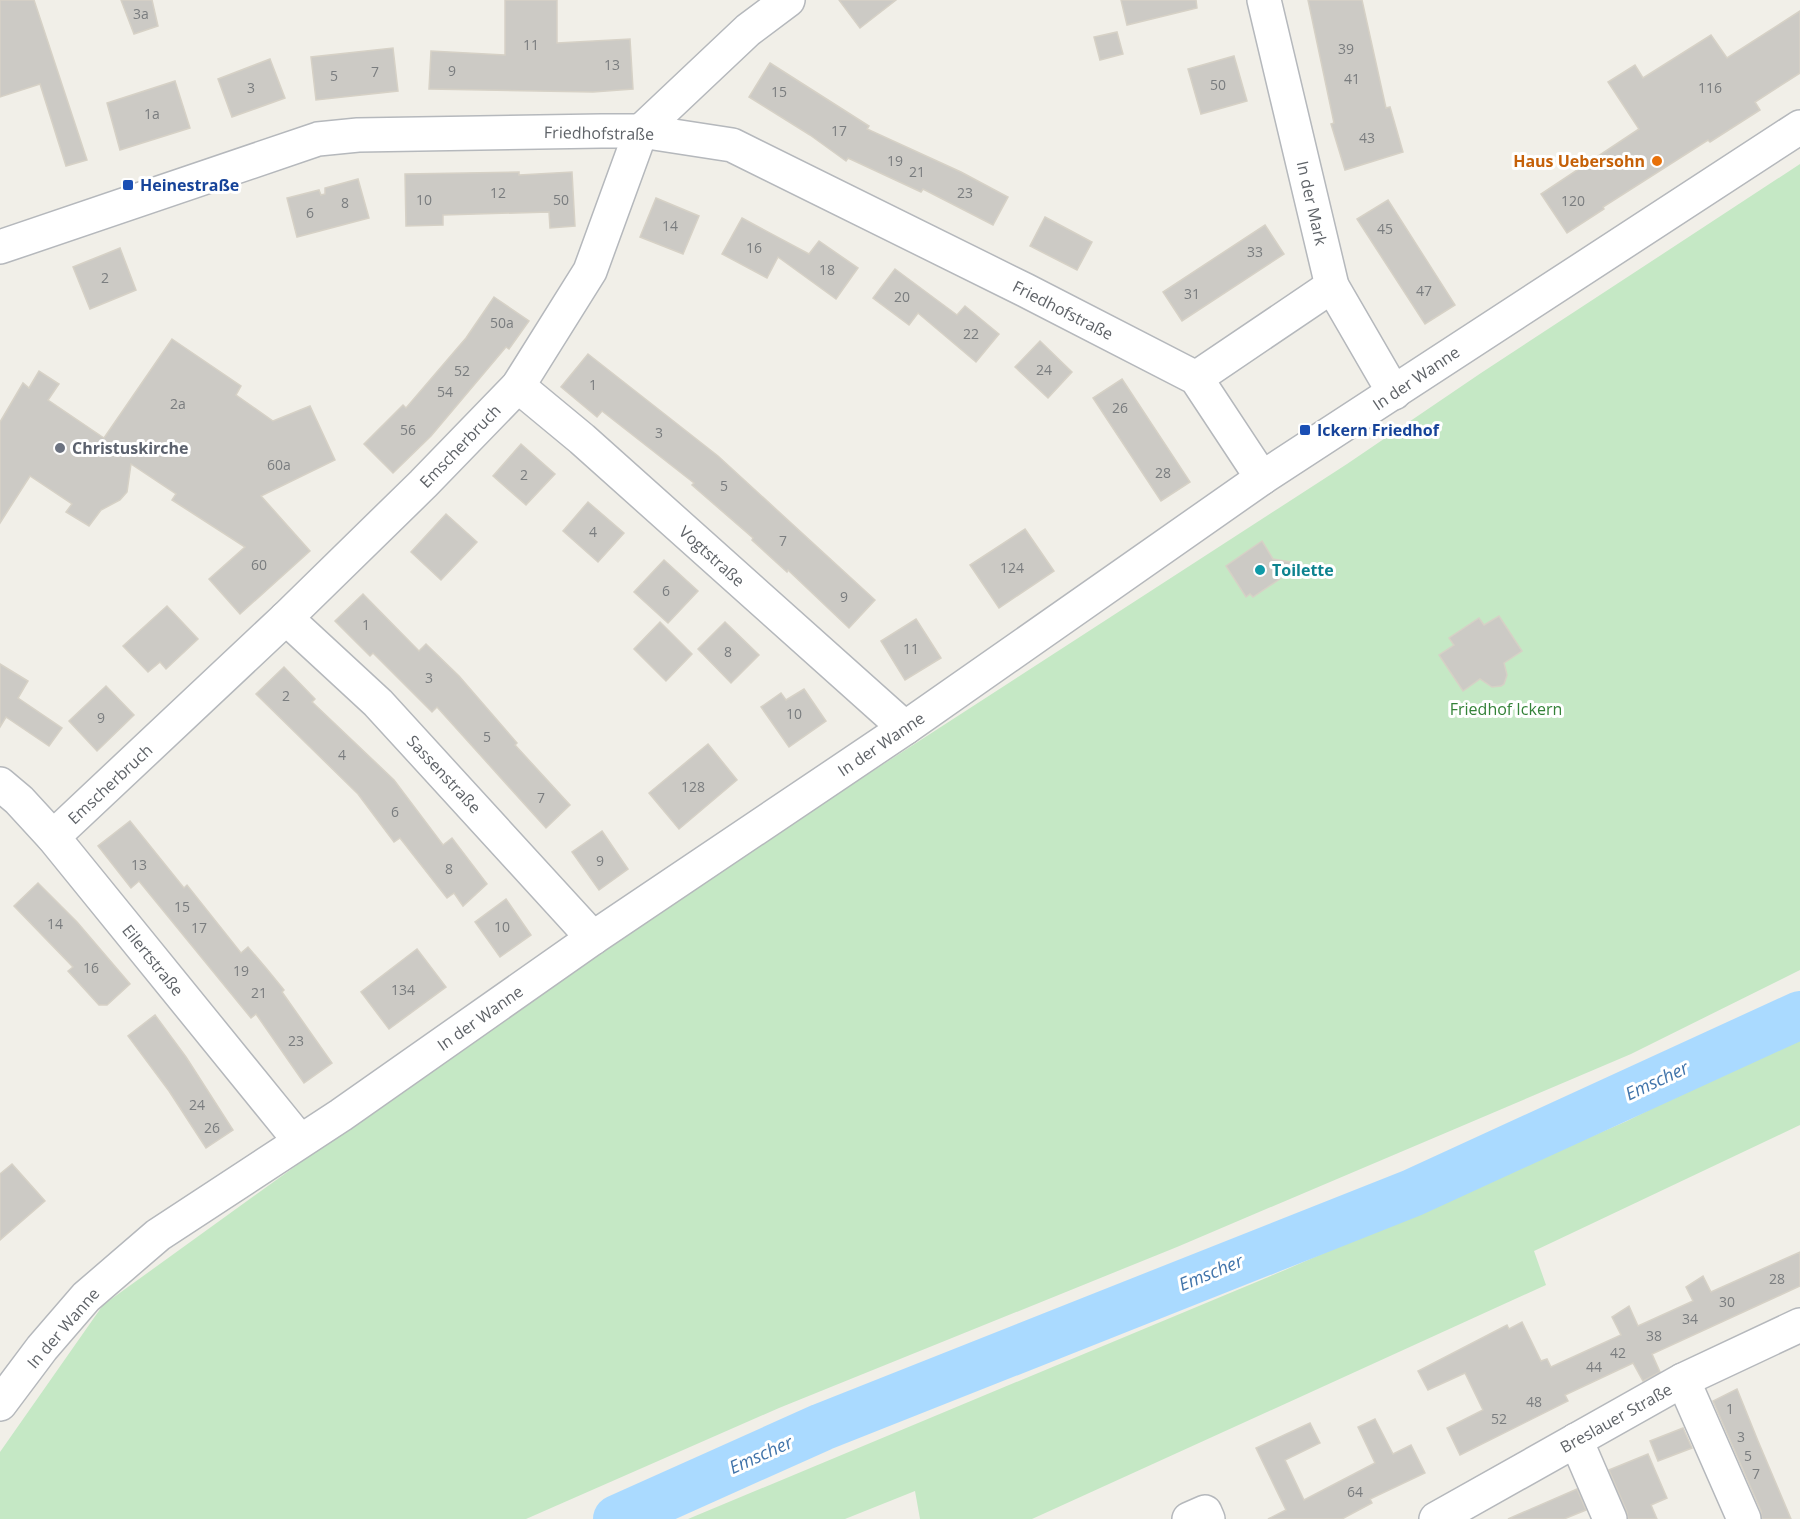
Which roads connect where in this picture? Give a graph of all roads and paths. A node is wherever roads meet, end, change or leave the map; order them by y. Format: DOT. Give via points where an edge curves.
graph roads {
  1 [pos="788,0"];
  2 [pos="1264,0"];
  3 [pos="1800,127"];
  4 [pos="641,131"];
  5 [pos="0,247"];
  6 [pos="1332,286"];
  7 [pos="1196,378"];
  8 [pos="518,386"];
  9 [pos="1394,393"];
  10 [pos="1262,478"];
  11 [pos="286,618"];
  12 [pos="905,728"];
  13 [pos="0,784"];
  14 [pos="53,837"];
  15 [pos="593,938"];
  16 [pos="300,1141"];
  17 [pos="1799,1328"];
  18 [pos="1683,1380"];
  19 [pos="0,1404"];
  20 [pos="1576,1440"];
  21 [pos="1469,1511"];
  22 [pos="1189,1519"];
  23 [pos="1208,1519"];
  24 [pos="1436,1519"];
  25 [pos="1610,1519"];
  26 [pos="1744,1519"];
  1 -- 4 [label="street, Emscherbruch" via="748,30"];
  2 -- 6 [label="street, In der Mark"];
  3 -- 9 [label="street, In der Wanne"];
  4 -- 5 [label="street, Friedhofstraße" via="318,139"];
  4 -- 7 [label="street, Friedhofstraße" via="732,145"];
  4 -- 8 [label="street, Emscherbruch" via="590,271"];
  6 -- 7 [label="street"];
  6 -- 9 [label="street, In der Mark"];
  7 -- 10 [label="street, Friedhofstraße"];
  8 -- 11 [label="street, Emscherbruch"];
  8 -- 12 [label="street, Vogtstraße"];
  9 -- 10 [label="street, In der Wanne"];
  10 -- 12 [label="street, In der Wanne"];
  11 -- 14 [label="street, Emscherbruch"];
  11 -- 15 [label="street, Sassenstraße" via="378,703"];
  12 -- 15 [label="street, In der Wanne"];
  13 -- 14 [label="street, Eilertstraße"];
  14 -- 16 [label="street, Eilertstraße"];
  15 -- 16 [label="street, In der Wanne"];
  16 -- 19 [label="street, In der Wanne" via="158,1235 86,1297"];
  17 -- 18 [label="street, Breslauer Straße"];
  18 -- 20 [label="street, Breslauer Straße"];
  18 -- 26 [label="street"];
  20 -- 21 [label="street, Breslauer Straße"];
  20 -- 25 [label="street"];
  21 -- 24 [label="street, Breslauer Straße"];
  22 -- 23 [label="street" via="1205,1512"];
}
